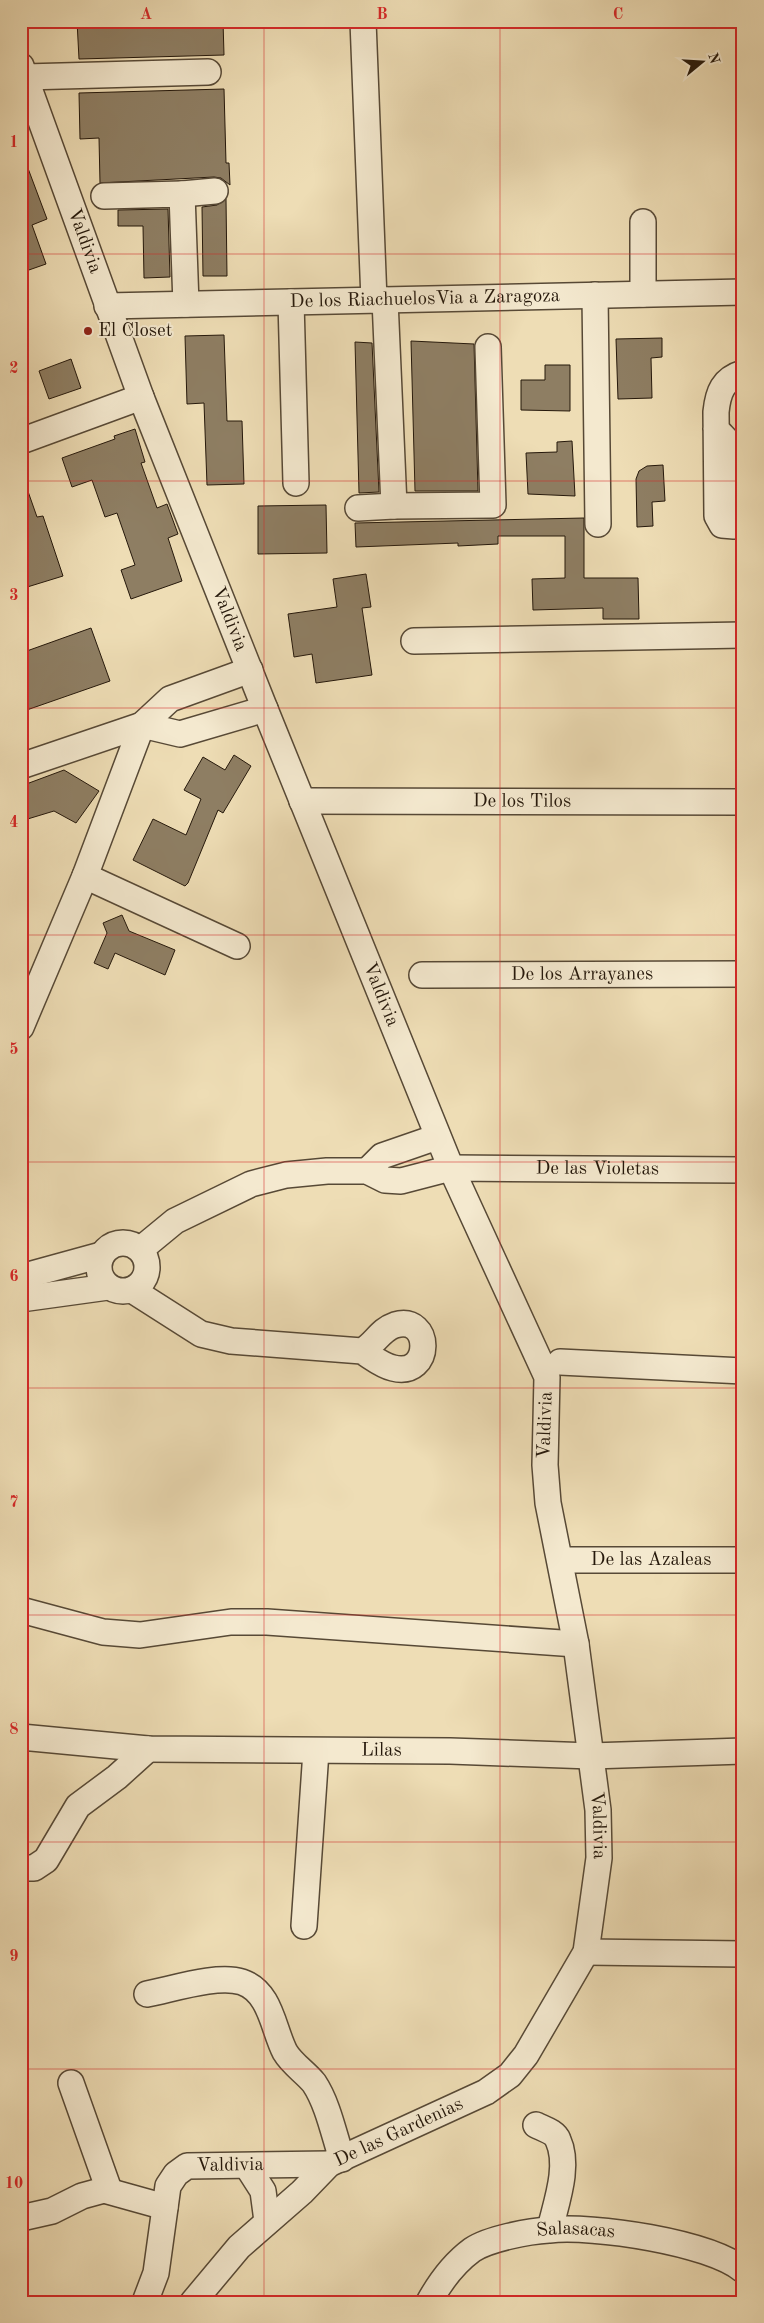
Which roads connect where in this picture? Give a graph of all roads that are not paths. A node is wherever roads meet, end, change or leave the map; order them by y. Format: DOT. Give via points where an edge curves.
graph roads {
  1 [pos="362,21"];
  2 [pos="23,72"];
  3 [pos="208,72"];
  4 [pos="215,192"];
  5 [pos="182,194"];
  6 [pos="104,196"];
  7 [pos="643,222"];
  8 [pos="743,292"];
  9 [pos="643,294"];
  10 [pos="595,295"];
  11 [pos="380,300"];
  12 [pos="291,302"];
  13 [pos="186,304"];
  14 [pos="107,306"];
  15 [pos="488,347"];
  16 [pos="743,372"];
  17 [pos="141,397"];
  18 [pos="716,429"];
  19 [pos="21,441"];
  20 [pos="296,483"];
  21 [pos="394,506"];
  22 [pos="358,508"];
  23 [pos="598,524"];
  24 [pos="743,635"];
  25 [pos="414,641"];
  26 [pos="250,670"];
  27 [pos="208,685"];
  28 [pos="265,709"];
  29 [pos="223,721"];
  30 [pos="142,725"];
  31 [pos="21,766"];
  32 [pos="302,801"];
  33 [pos="743,802"];
  34 [pos="84,876"];
  35 [pos="236,946"];
  36 [pos="743,974"];
  37 [pos="422,975"];
  38 [pos="21,1026"];
  39 [pos="437,1137"];
  40 [pos="451,1168"];
  41 [pos="743,1170"];
  42 [pos="367,1171"];
  43 [pos="141,1249"];
  44 [pos="101,1255"];
  45 [pos="21,1277"];
  46 [pos="108,1286"];
  47 [pos="132,1290"];
  48 [pos="21,1298"];
  49 [pos="362,1351"];
  50 [pos="560,1362"];
  51 [pos="743,1371"];
  52 [pos="560,1560"];
  53 [pos="743,1560"];
  54 [pos="21,1610"];
  55 [pos="576,1644"];
  56 [pos="21,1737"];
  57 [pos="148,1749"];
  58 [pos="743,1751"];
  59 [pos="316,1752"];
  60 [pos="591,1756"];
  61 [pos="21,1868"];
  62 [pos="304,1926"];
  63 [pos="586,1952"];
  64 [pos="743,1954"];
  65 [pos="148,1994"];
  66 [pos="71,2083"];
  67 [pos="536,2125"];
  68 [pos="335,2162"];
  69 [pos="247,2166"];
  70 [pos="109,2190"];
  71 [pos="165,2207"];
  72 [pos="21,2218"];
  73 [pos="267,2222"];
  74 [pos="550,2229"];
  75 [pos="743,2270"];
  76 [pos="144,2302"];
  77 [pos="193,2302"];
  78 [pos="429,2302"];
  1 -- 11 [label="street"];
  2 -- 3 [label="street"];
  2 -- 14 [label="street, Valdivia"];
  4 -- 5 [label="street"];
  5 -- 6 [label="street"];
  5 -- 13 [label="street"];
  7 -- 9 [label="street"];
  8 -- 9 [label="street, De los RiachuelosVia a Zaragoza"];
  9 -- 10 [label="street, De los RiachuelosVia a Zaragoza"];
  10 -- 11 [label="street, De los RiachuelosVia a Zaragoza"];
  10 -- 23 [label="street"];
  11 -- 12 [label="street, De los RiachuelosVia a Zaragoza"];
  11 -- 21 [label="street"];
  12 -- 13 [label="street, De los RiachuelosVia a Zaragoza"];
  12 -- 20 [label="street"];
  13 -- 14 [label="street, De los RiachuelosVia a Zaragoza"];
  14 -- 17 [label="street, Valdivia"];
  15 -- 21 [label="street" via="493,505"];
  16 -- 18 [label="street" via="723,383 718,397"];
  17 -- 19 [label="street"];
  17 -- 26 [label="street, Valdivia"];
  21 -- 22 [label="street"];
  24 -- 25 [label="street"];
  26 -- 27 [label="street"];
  26 -- 28 [label="street, Valdivia"];
  27 -- 29 [label="street"];
  27 -- 30 [label="street" via="170,699"];
  28 -- 29 [label="street"];
  28 -- 32 [label="street, Valdivia"];
  29 -- 30 [label="street" via="180,734"];
  30 -- 31 [label="street"];
  30 -- 34 [label="street"];
  32 -- 33 [label="street, De los Tilos"];
  32 -- 39 [label="street, Valdivia"];
  34 -- 35 [label="street"];
  34 -- 38 [label="street"];
  36 -- 37 [label="street, De los Arrayanes"];
  39 -- 40 [label="street, Valdivia"];
  39 -- 42 [label="street" via="382,1156"];
  40 -- 41 [label="street, De las Violetas"];
  40 -- 42 [label="street, De las Violetas" via="401,1181 385,1180"];
  40 -- 52 [label="street, Valdivia" via="547,1377 545,1465 548,1503"];
  42 -- 43 [label="street" via="286,1175 251,1184 175,1221"];
  43 -- 44 [label="street" via="131,1243 120,1242 109,1246"];
  43 -- 47 [label="street" via="148,1264 144,1280"];
  44 -- 45 [label="street"];
  44 -- 46 [label="street" via="99,1272"];
  46 -- 47 [label="street" via="117,1291"];
  46 -- 48 [label="street"];
  47 -- 49 [label="street" via="201,1334 231,1341"];
  50 -- 51 [label="street"];
  52 -- 53 [label="street, De las Azaleas"];
  52 -- 55 [label="street, Valdivia"];
  54 -- 55 [label="street" via="103,1632 140,1635 231,1622 267,1622"];
  55 -- 60 [label="street, Valdivia"];
  56 -- 57 [label="street, Lilas"];
  57 -- 59 [label="street, Lilas"];
  57 -- 61 [label="street" via="78,1806 46,1860 34,1868"];
  58 -- 60 [label="street, Lilas"];
  59 -- 60 [label="street, Lilas" via="450,1751"];
  59 -- 62 [label="street"];
  60 -- 63 [label="street, Valdivia" via="598,1810 598,1858"];
  63 -- 64 [label="street"];
  63 -- 68 [label="street, De las Gardenias" via="526,2055 510,2075 486,2092"];
  65 -- 68 [label="street" via="234,1980 255,1991 268,2007 286,2052 317,2090"];
  66 -- 70 [label="street"];
  67 -- 74 [label="street" via="558,2140 563,2160"];
  68 -- 69 [label="street, Valdivia"];
  68 -- 73 [label="street, De las Gardenias"];
  69 -- 71 [label="street, Valdivia" via="187,2166 168,2186"];
  69 -- 73 [label="street" via="264,2191"];
  70 -- 71 [label="street"];
  70 -- 72 [label="street" via="99,2190 52,2211"];
  71 -- 76 [label="street, Valdivia" via="156,2273"];
  73 -- 77 [label="street, De las Gardenias" via="239,2247"];
  74 -- 75 [label="street, Salasacas" via="604,2231 688,2246 734,2263"];
  74 -- 78 [label="street, Salasacas" via="512,2236 473,2250 443,2277"];
}
